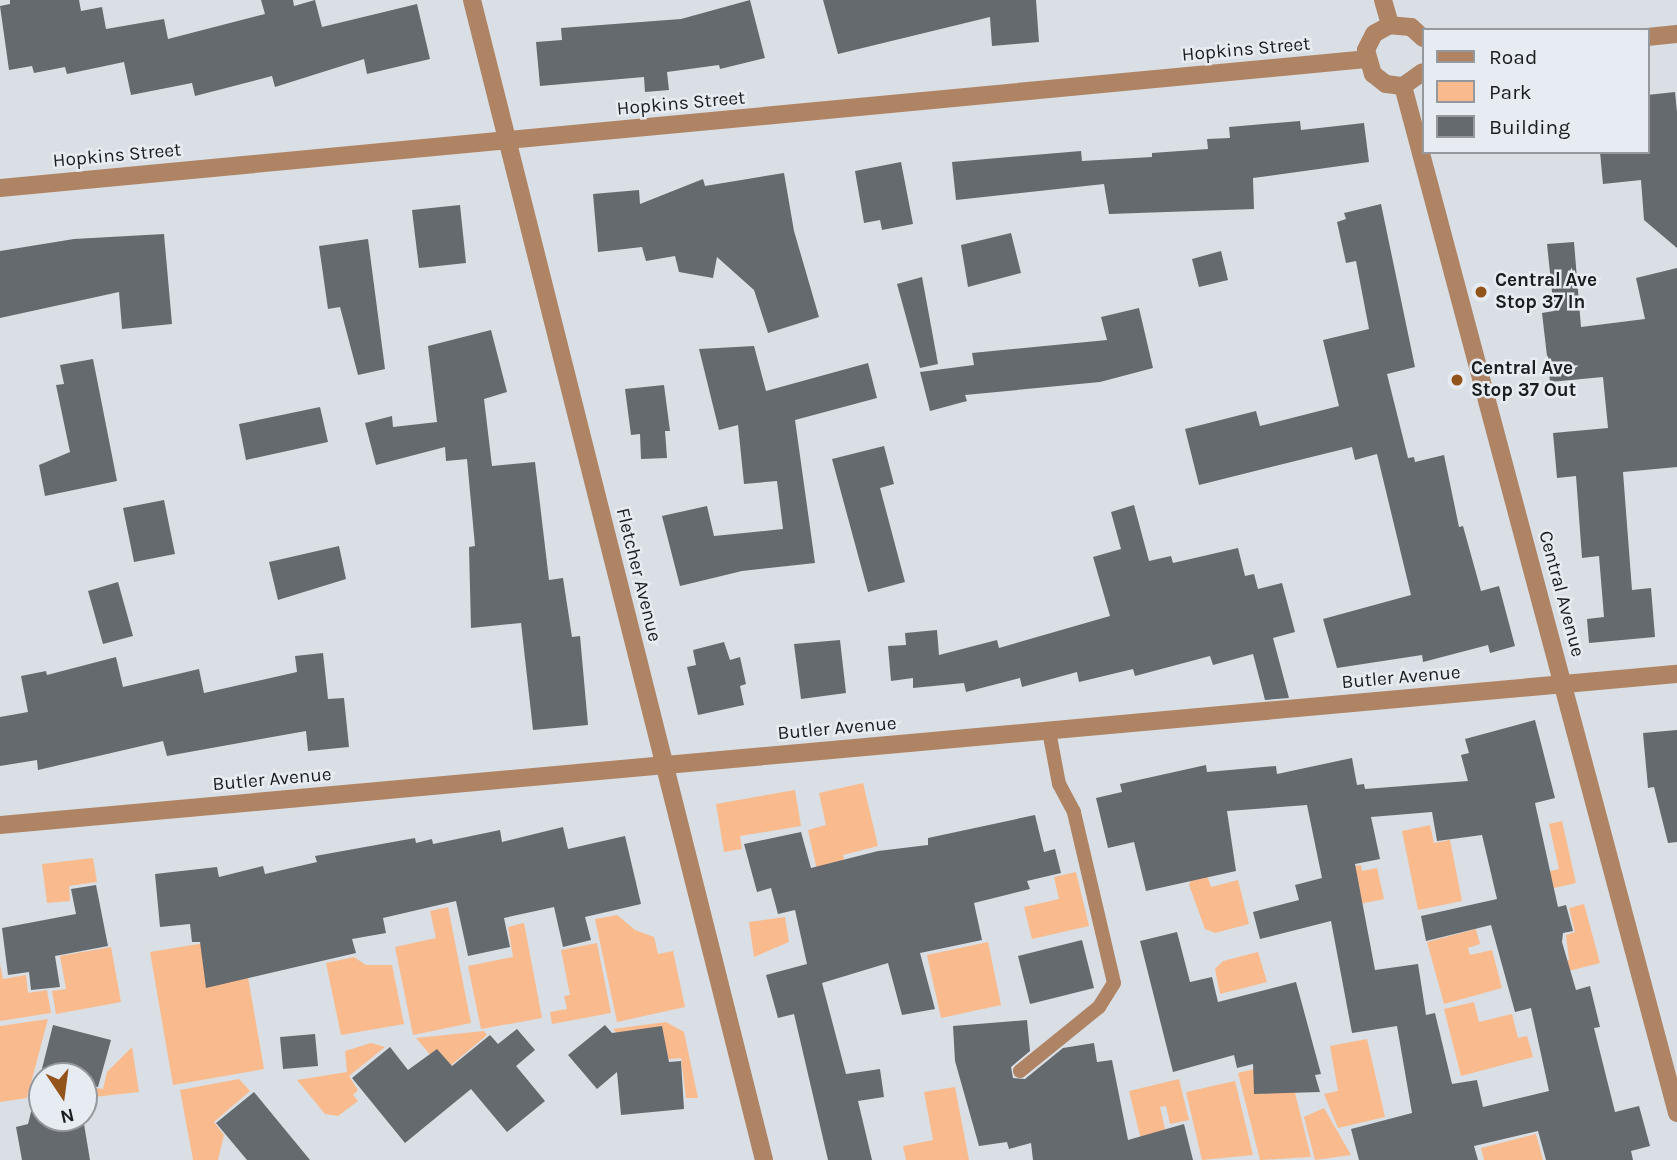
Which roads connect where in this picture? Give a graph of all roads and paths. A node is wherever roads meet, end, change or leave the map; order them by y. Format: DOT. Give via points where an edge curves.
graph roads {
  1 [pos="472,0"];
  2 [pos="1383,0"];
  3 [pos="1390,25"];
  4 [pos="1677,34"];
  5 [pos="1422,37"];
  6 [pos="1649,37"];
  7 [pos="1366,59"];
  8 [pos="1422,73"];
  9 [pos="1403,86"];
  10 [pos="508,141"];
  11 [pos="0,188"];
  12 [pos="1677,674"];
  13 [pos="1562,684"];
  14 [pos="1049,731"];
  15 [pos="664,766"];
  16 [pos="0,825"];
  17 [pos="1020,1071"];
  18 [pos="1677,1113"];
  19 [pos="764,1160"];
  1 -- 10 [label="street, Fletcher Avenue"];
  2 -- 3 [label="street"];
  3 -- 5 [label="street" via="1411,27"];
  3 -- 7 [label="street" via="1369,41"];
  4 -- 6 [label="street"];
  7 -- 9 [label="street" via="1379,80"];
  7 -- 10 [label="street, Hopkins Street"];
  8 -- 9 [label="street"];
  9 -- 13 [label="street, Central Avenue"];
  10 -- 11 [label="street, Hopkins Street"];
  10 -- 15 [label="street, Fletcher Avenue"];
  12 -- 13 [label="street, Butler Avenue"];
  13 -- 14 [label="street, Butler Avenue"];
  13 -- 18 [label="street, Central Avenue"];
  14 -- 15 [label="street, Butler Avenue"];
  14 -- 17 [label="lane" via="1114,983 1099,1007"];
  15 -- 16 [label="street, Butler Avenue"];
  15 -- 19 [label="street, Fletcher Avenue"];
}
